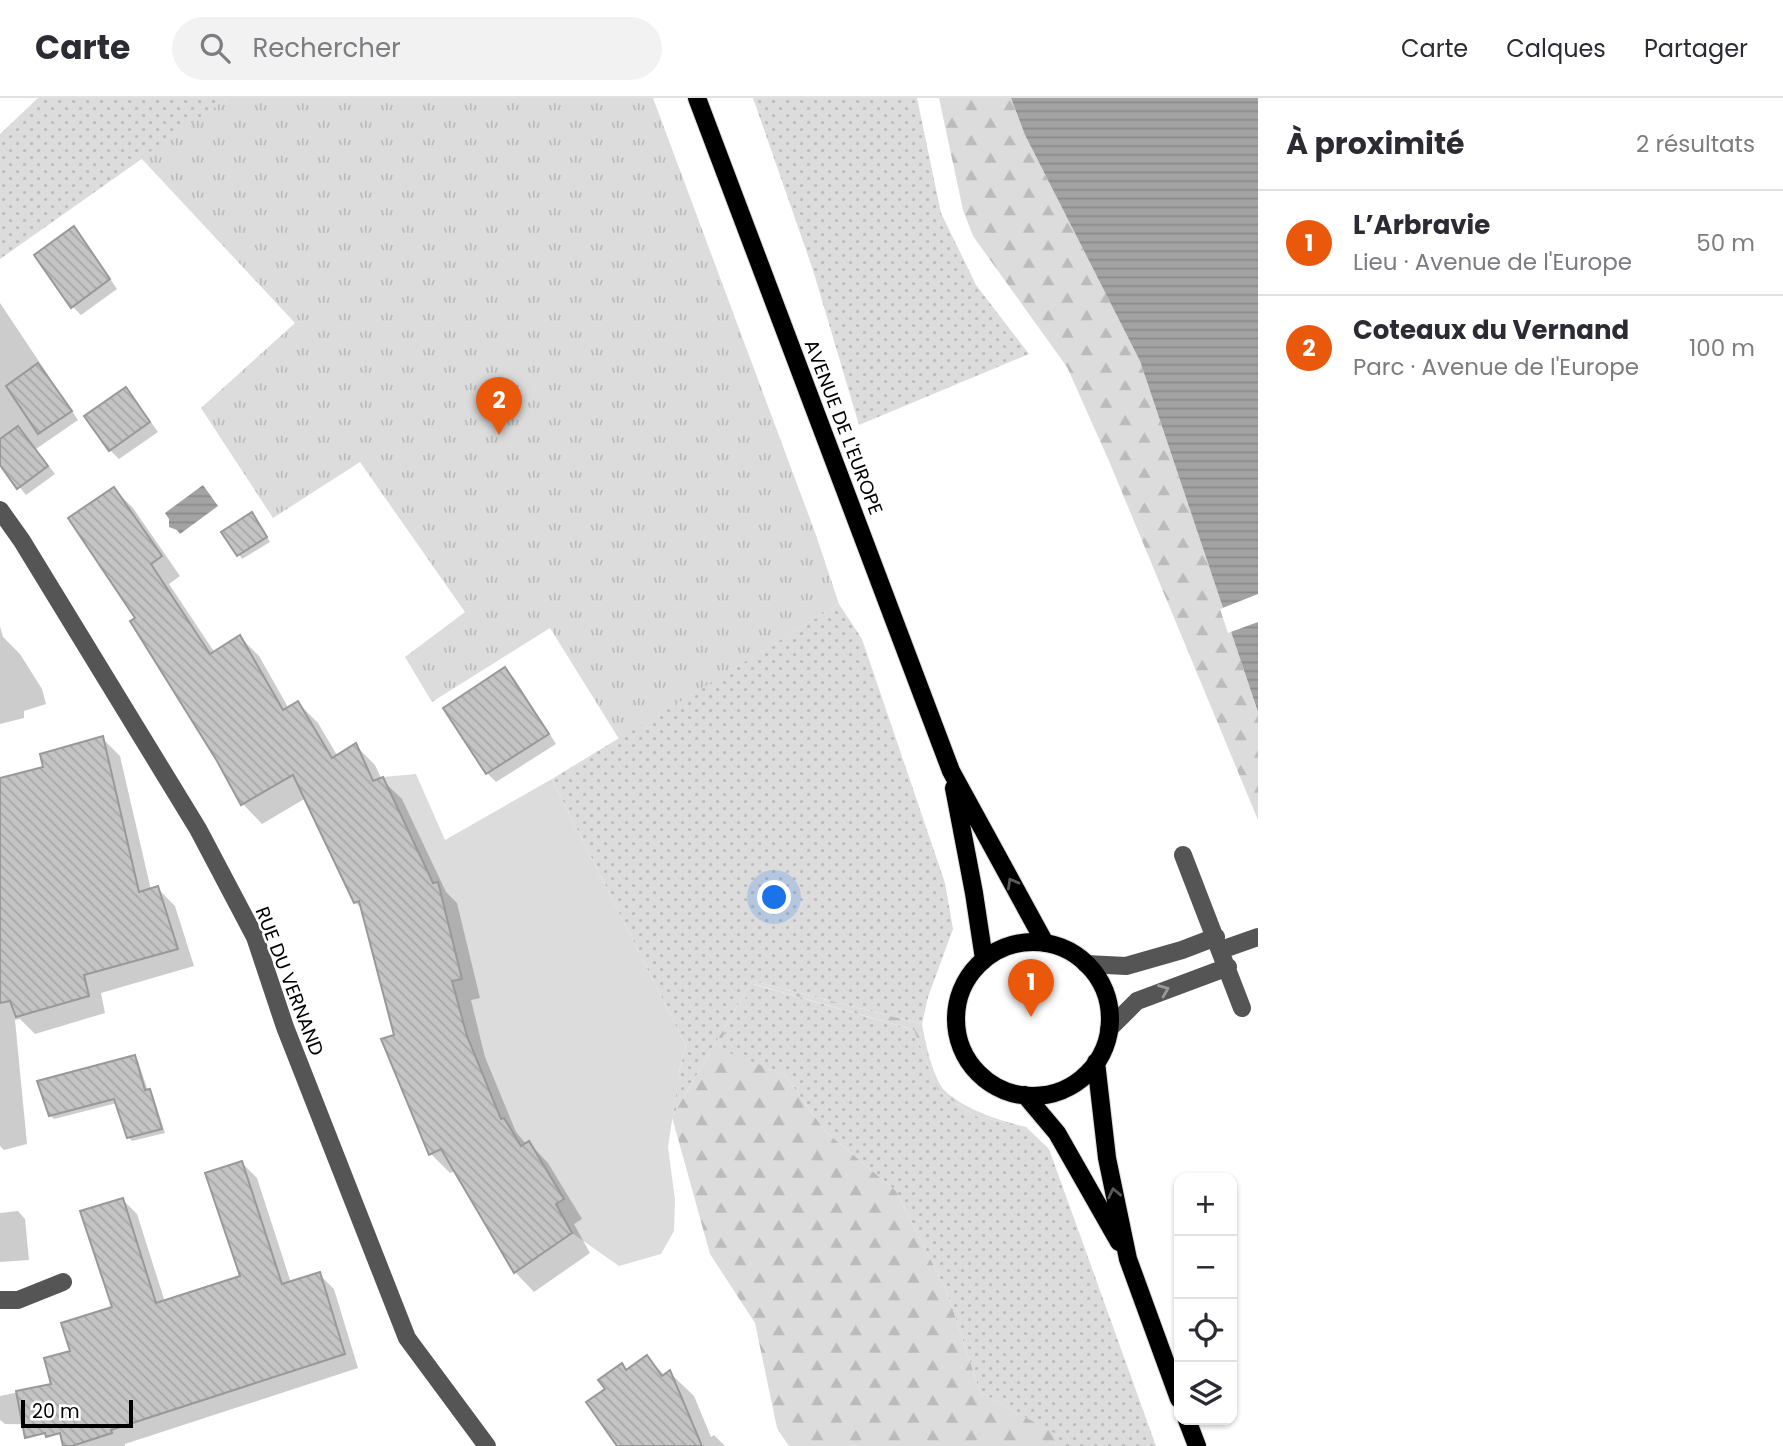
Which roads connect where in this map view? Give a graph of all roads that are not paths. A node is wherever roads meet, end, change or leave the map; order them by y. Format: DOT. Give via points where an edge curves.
graph roads {
  1 [pos="697,98"];
  2 [pos="0,510"];
  3 [pos="951,771"];
  4 [pos="1183,855"];
  5 [pos="1258,937"];
  6 [pos="1045,943"];
  7 [pos="1222,951"];
  8 [pos="984,959"];
  9 [pos="1086,964"];
  10 [pos="1242,1008"];
  11 [pos="1109,1029"];
  12 [pos="1096,1062"];
  13 [pos="1025,1096"];
  14 [pos="1128,1259"];
  15 [pos="63,1282"];
  16 [pos="0,1300"];
  17 [pos="1174,1385"];
  18 [pos="1189,1425"];
  19 [pos="487,1446"];
  20 [pos="1197,1446"];
  1 -- 3 [label="main road, AVENUE DE L'EUROPE"];
  2 -- 19 [label="street, RUE DU VERNAND" via="198,829 255,937 285,1027 407,1338"];
  6 -- 3 [label="main road, AVENUE DE L'EUROPE, one-way"];
  3 -- 8 [label="main road, AVENUE DE L'EUROPE"];
  4 -- 7 [label="street"];
  5 -- 7 [label="street"];
  6 -- 8 [label="main road" via="1013,944"];
  6 -- 9 [label="main road" via="1067,950"];
  7 -- 9 [label="street" via="1182,950 1126,966"];
  7 -- 10 [label="street"];
  11 -- 7 [label="street, one-way" via="1137,1001"];
  8 -- 13 [label="main road" via="959,996 958,1041 983,1078"];
  9 -- 11 [label="main road" via="1105,994"];
  11 -- 12 [label="main road"];
  12 -- 13 [label="main road" via="1065,1089"];
  14 -- 12 [label="main road, one-way" via="1107,1158"];
  13 -- 14 [label="main road" via="1057,1133"];
  14 -- 17 [label="main road"];
  15 -- 16 [label="street" via="18,1300"];
  18 -- 20 [label="main road"];
}
